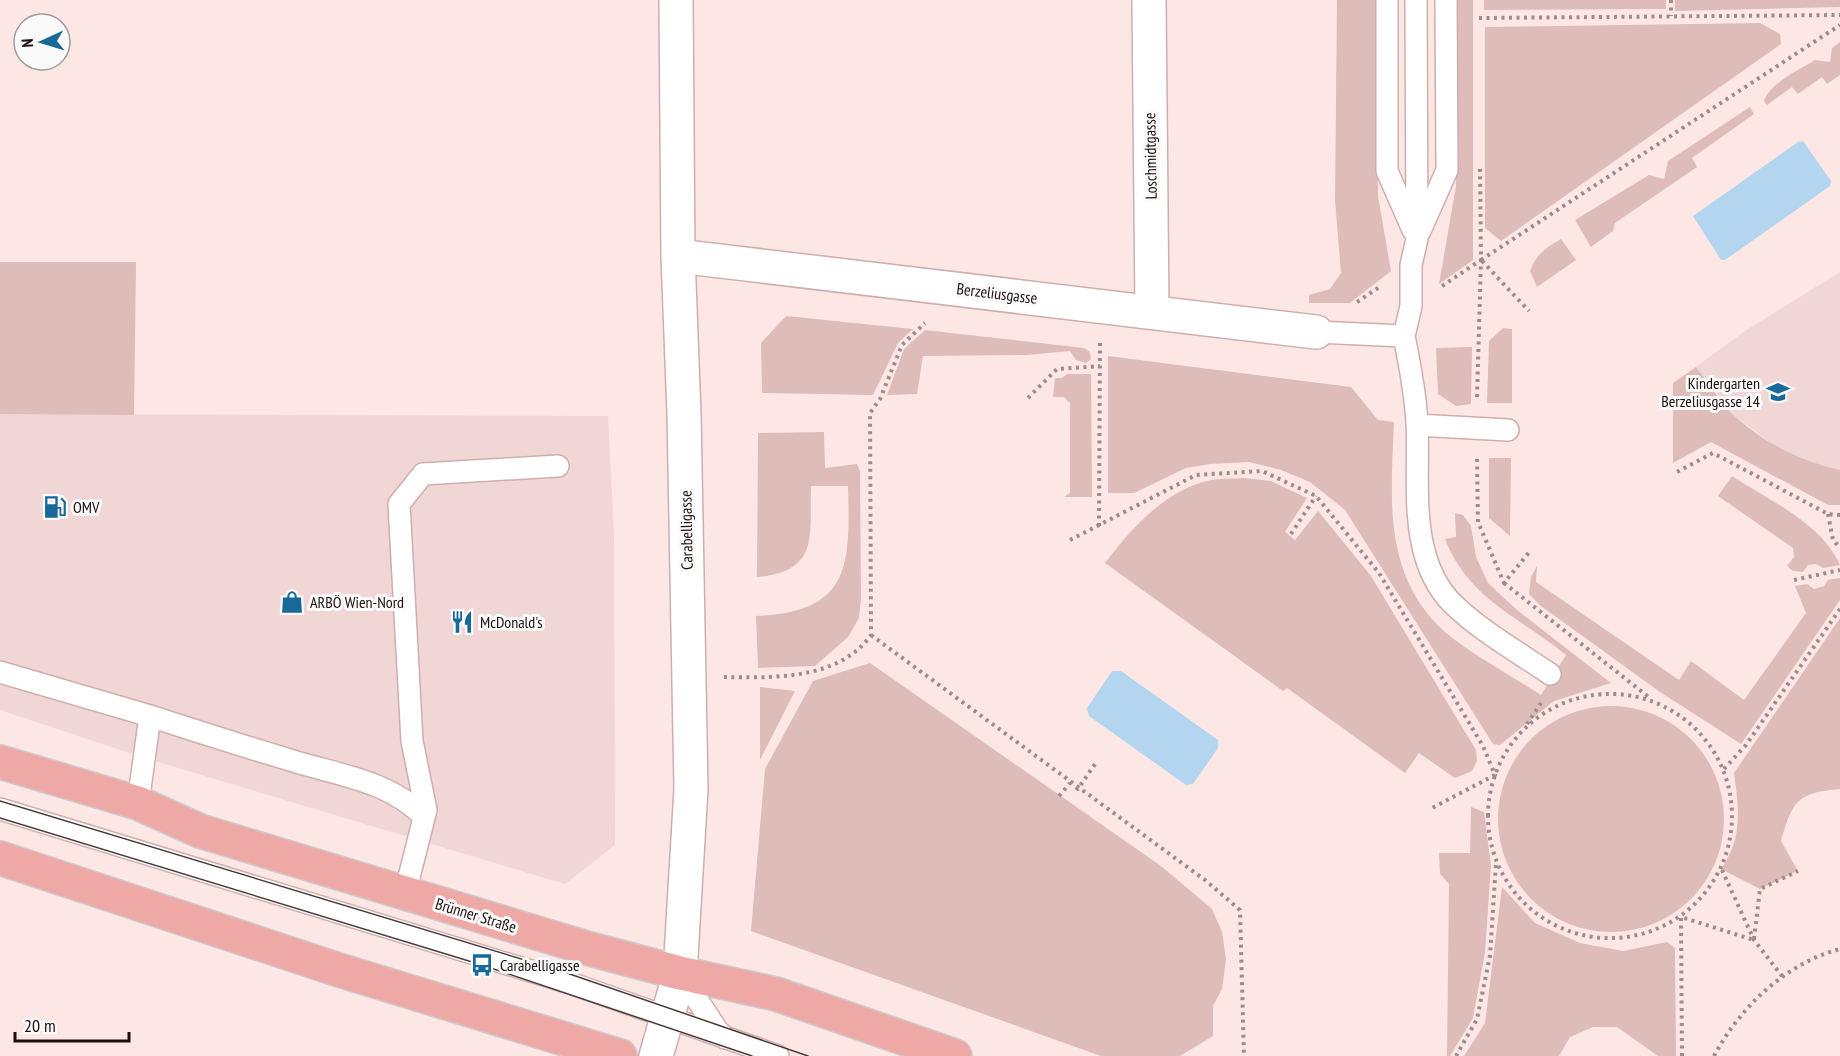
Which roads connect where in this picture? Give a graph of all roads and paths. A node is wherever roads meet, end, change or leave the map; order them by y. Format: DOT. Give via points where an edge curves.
graph roads {
  1 [pos="676,0"];
  2 [pos="1149,0"];
  3 [pos="1387,0"];
  4 [pos="1416,0"];
  5 [pos="1446,0"];
  6 [pos="1671,0"];
  7 [pos="1840,15"];
  8 [pos="1671,16"];
  9 [pos="1479,18"];
  10 [pos="1840,25"];
  11 [pos="1417,239"];
  12 [pos="678,256"];
  13 [pos="1411,265"];
  14 [pos="936,285"];
  15 [pos="1101,306"];
  16 [pos="1529,311"];
  17 [pos="1152,312"];
  18 [pos="1316,332"];
  19 [pos="1404,336"];
  20 [pos="1100,366"];
  21 [pos="1028,398"];
  22 [pos="1417,425"];
  23 [pos="1508,430"];
  24 [pos="558,466"];
  25 [pos="1677,472"];
  26 [pos="1316,496"];
  27 [pos="1828,514"];
  28 [pos="1840,515"];
  29 [pos="1099,526"];
  30 [pos="1291,534"];
  31 [pos="1071,540"];
  32 [pos="1840,548"];
  33 [pos="1840,570"];
  34 [pos="1794,580"];
  35 [pos="1504,584"];
  36 [pos="1840,609"];
  37 [pos="871,635"];
  38 [pos="0,672"];
  39 [pos="1550,674"];
  40 [pos="689,677"];
  41 [pos="1652,700"];
  42 [pos="150,716"];
  43 [pos="1097,761"];
  44 [pos="0,762"];
  45 [pos="1724,769"];
  46 [pos="1495,775"];
  47 [pos="1068,782"];
  48 [pos="1078,789"];
  49 [pos="1059,796"];
  50 [pos="138,803"];
  51 [pos="1431,808"];
  52 [pos="0,809"];
  53 [pos="425,814"];
  54 [pos="0,858"];
  55 [pos="1496,862"];
  56 [pos="1721,869"];
  57 [pos="1798,871"];
  58 [pos="405,893"];
  59 [pos="1681,917"];
  60 [pos="1754,940"];
  61 [pos="1840,949"];
  62 [pos="680,973"];
  63 [pos="1782,976"];
  64 [pos="667,1017"];
  65 [pos="725,1038"];
  66 [pos="620,1056"];
  67 [pos="656,1056"];
  68 [pos="778,1056"];
  69 [pos="955,1056"];
  70 [pos="1244,1056"];
  71 [pos="1456,1056"];
  72 [pos="1682,1056"];
  73 [pos="1714,1056"];
  1 -- 12 [label="street, Carabelligasse"];
  2 -- 17 [label="street, Loschmidtgasse"];
  3 -- 11 [label="lane" via="1387,171"];
  4 -- 11 [label="lane"];
  5 -- 11 [label="lane" via="1447,170"];
  6 -- 8 [label="path"];
  7 -- 8 [label="path"];
  8 -- 9 [label="path"];
  10 -- 16 [label="path" via="1481,260"];
  11 -- 13 [label="lane"];
  12 -- 14 [label="street, Berzeliusgasse"];
  12 -- 40 [label="street, Carabelligasse"];
  13 -- 18 [label="path"];
  13 -- 19 [label="lane" via="1411,306"];
  14 -- 15 [label="street, Berzeliusgasse"];
  14 -- 37 [label="path" via="926,322 902,345 880,399 870,413"];
  15 -- 17 [label="street, Berzeliusgasse"];
  15 -- 20 [label="path"];
  17 -- 18 [label="street, Berzeliusgasse"];
  18 -- 19 [label="lane"];
  19 -- 22 [label="lane"];
  20 -- 21 [label="path" via="1057,369"];
  20 -- 29 [label="path"];
  22 -- 23 [label="lane"];
  22 -- 39 [label="lane" via="1422,543 1434,576 1452,604"];
  24 -- 53 [label="lane" via="423,474 399,504 411,741"];
  25 -- 27 [label="path" via="1713,453"];
  26 -- 29 [label="path" via="1262,471 1196,475"];
  26 -- 30 [label="path"];
  26 -- 46 [label="path" via="1379,573 1483,746"];
  27 -- 28 [label="path"];
  27 -- 32 [label="path" via="1833,540"];
  29 -- 31 [label="path"];
  33 -- 34 [label="path"];
  35 -- 41 [label="path"];
  36 -- 45 [label="path" via="1746,745"];
  37 -- 40 [label="path" via="861,650 821,671 754,678"];
  37 -- 47 [label="path"];
  38 -- 42 [label="lane"];
  40 -- 62 [label="street, Carabelligasse" via="691,789"];
  41 -- 45 [label="path" via="1670,708 1700,731"];
  41 -- 46 [label="path" via="1614,693 1586,695 1554,706 1525,727 1506,751"];
  42 -- 50 [label="lane"];
  42 -- 53 [label="lane" via="294,762 372,782"];
  43 -- 48 [label="path"];
  44 -- 50 [label="main road, Brünner Straße"];
  45 -- 56 [label="path" via="1734,815 1730,846"];
  46 -- 51 [label="path"];
  46 -- 55 [label="path" via="1488,809"];
  47 -- 48 [label="path"];
  47 -- 49 [label="path"];
  48 -- 70 [label="path" via="1205,880 1240,910"];
  50 -- 58 [label="main road, Brünner Straße" via="200,831"];
  52 -- 64 [label="lane" via="483,956"];
  53 -- 58 [label="lane"];
  54 -- 66 [label="main road" via="339,970"];
  55 -- 59 [label="path" via="1510,887 1534,912 1558,927 1591,938 1619,939 1651,933"];
  55 -- 71 [label="path" via="1490,956 1478,1019"];
  56 -- 59 [label="path" via="1704,895"];
  56 -- 60 [label="path"];
  57 -- 60 [label="path" via="1760,889"];
  58 -- 62 [label="main road, Brünner Straße"];
  59 -- 60 [label="path"];
  59 -- 72 [label="path"];
  60 -- 63 [label="path"];
  61 -- 63 [label="path" via="1815,956"];
  62 -- 64 [label="street, Carabelligasse"];
  62 -- 65 [label="lane"];
  62 -- 69 [label="main road, Brünner Straße" via="776,994"];
  63 -- 73 [label="path" via="1726,1032"];
  64 -- 65 [label="lane"];
  64 -- 67 [label="street, Carabelligasse"];
  65 -- 68 [label="lane"];
}
